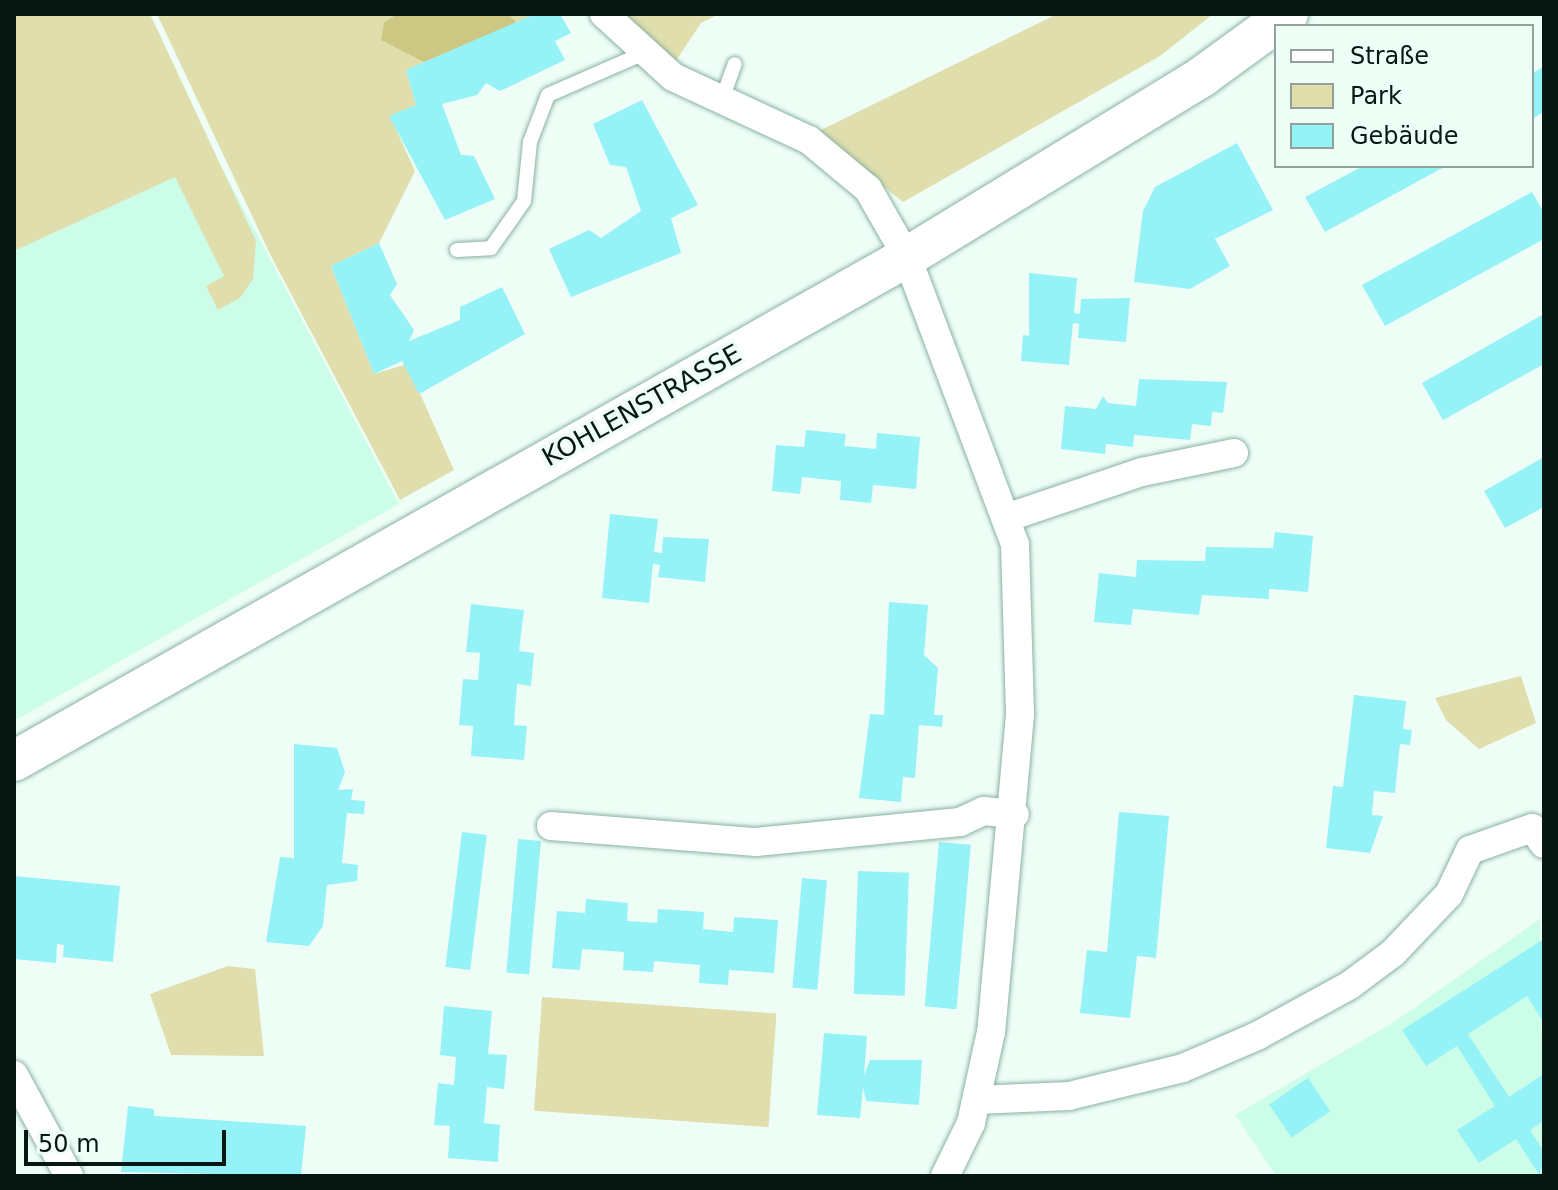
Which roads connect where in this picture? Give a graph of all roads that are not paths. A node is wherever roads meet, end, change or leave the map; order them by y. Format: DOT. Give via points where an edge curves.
graph roads {
  1 [pos="604,14"];
  2 [pos="1273,20"];
  3 [pos="642,54"];
  4 [pos="735,64"];
  5 [pos="722,99"];
  6 [pos="457,250"];
  7 [pos="907,257"];
  8 [pos="1234,453"];
  9 [pos="1006,518"];
  10 [pos="14,761"];
  11 [pos="1015,814"];
  12 [pos="551,826"];
  13 [pos="1544,844"];
  14 [pos="14,1075"];
  15 [pos="977,1100"];
  16 [pos="69,1176"];
  17 [pos="945,1176"];
  1 -- 3 [label="street"];
  2 -- 7 [label="main road, KOHLENSTRASSE" via="1203,76"];
  3 -- 5 [label="street"];
  3 -- 6 [label="lane" via="548,95 530,142 524,201 491,248"];
  4 -- 5 [label="lane"];
  5 -- 7 [label="street" via="842,163 868,189"];
  7 -- 9 [label="street"];
  7 -- 10 [label="main road, KOHLENSTRASSE"];
  8 -- 9 [label="street" via="1142,472"];
  9 -- 11 [label="street" via="1022,641"];
  11 -- 12 [label="street" via="984,811 960,822 756,842"];
  11 -- 15 [label="street"];
  13 -- 15 [label="street" via="1532,828 1470,850 1449,894 1393,953 1350,985 1257,1036 1183,1068 1069,1096"];
  14 -- 16 [label="street"];
  15 -- 17 [label="street"];
}
